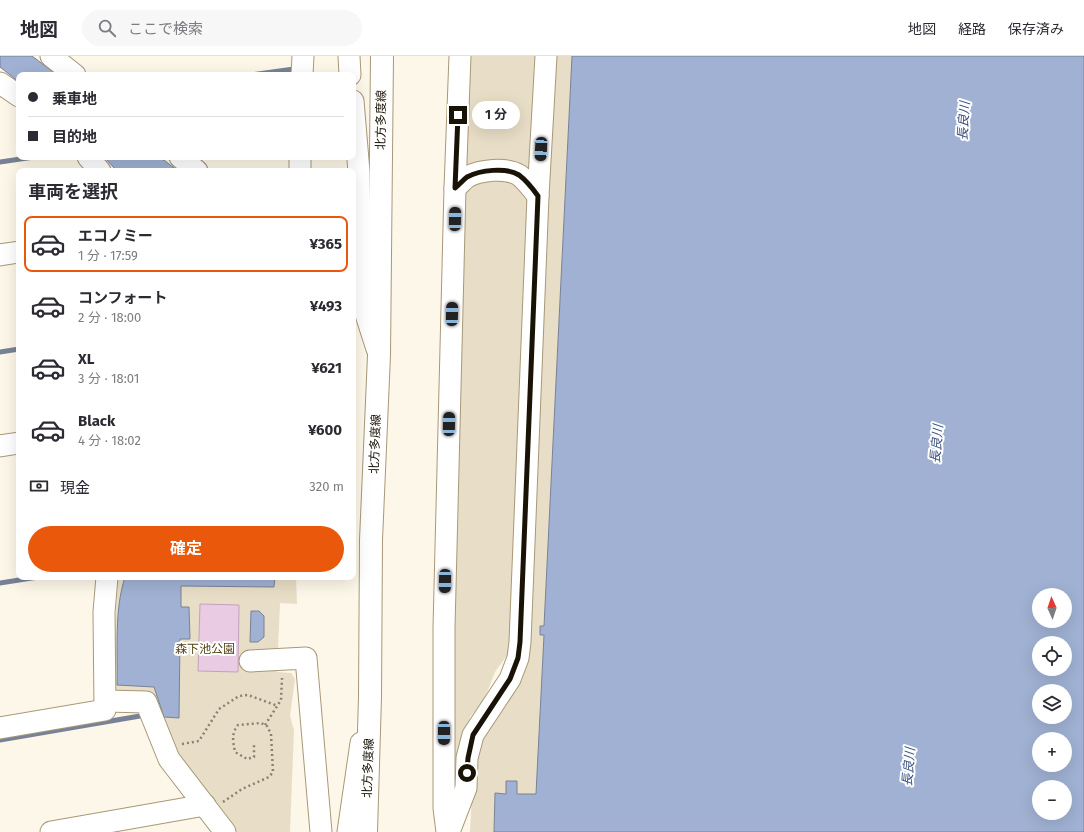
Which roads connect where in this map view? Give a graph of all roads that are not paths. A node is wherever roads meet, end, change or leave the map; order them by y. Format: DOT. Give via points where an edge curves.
graph roads {
  1 [pos="51,56"];
  2 [pos="303,56"];
  3 [pos="349,56"];
  4 [pos="382,56"];
  5 [pos="460,56"];
  6 [pos="546,56"];
  7 [pos="71,72"];
  8 [pos="302,72"];
  9 [pos="350,72"];
  10 [pos="0,83"];
  11 [pos="16,94"];
  12 [pos="356,136"];
  13 [pos="91,160"];
  14 [pos="184,160"];
  15 [pos="97,168"];
  16 [pos="194,168"];
  17 [pos="455,188"];
  18 [pos="538,196"];
  19 [pos="16,252"];
  20 [pos="0,255"];
  21 [pos="379,355"];
  22 [pos="16,443"];
  23 [pos="0,446"];
  24 [pos="107,580"];
  25 [pos="250,661"];
  26 [pos="370,697"];
  27 [pos="106,701"];
  28 [pos="0,728"];
  29 [pos="207,808"];
  30 [pos="51,832"];
  31 [pos="225,832"];
  32 [pos="321,832"];
  33 [pos="348,832"];
  34 [pos="366,832"];
  35 [pos="448,832"];
  1 -- 7 [label="street"];
  2 -- 8 [label="street"];
  3 -- 9 [label="street"];
  4 -- 21 [label="main road, 北方多度線"];
  5 -- 17 [label="street"];
  6 -- 18 [label="street"];
  10 -- 11 [label="street"];
  12 -- 21 [label="street" via="361,299"];
  13 -- 15 [label="street"];
  14 -- 16 [label="street"];
  17 -- 18 [label="street" via="467,177 498,170 518,174"];
  17 -- 35 [label="street" via="444,636 444,808"];
  18 -- 35 [label="street" via="518,658 510,679 473,735 466,788"];
  19 -- 20 [label="street"];
  21 -- 26 [label="main road, 北方多度線" via="371,540"];
  22 -- 23 [label="street"];
  24 -- 27 [label="street" via="104,612"];
  25 -- 32 [label="street" via="306,658"];
  26 -- 33 [label="street"];
  26 -- 34 [label="main road, 北方多度線"];
  27 -- 28 [label="street" via="105,710"];
  27 -- 29 [label="street" via="146,702 169,759"];
  29 -- 30 [label="street"];
  29 -- 31 [label="street"];
}
